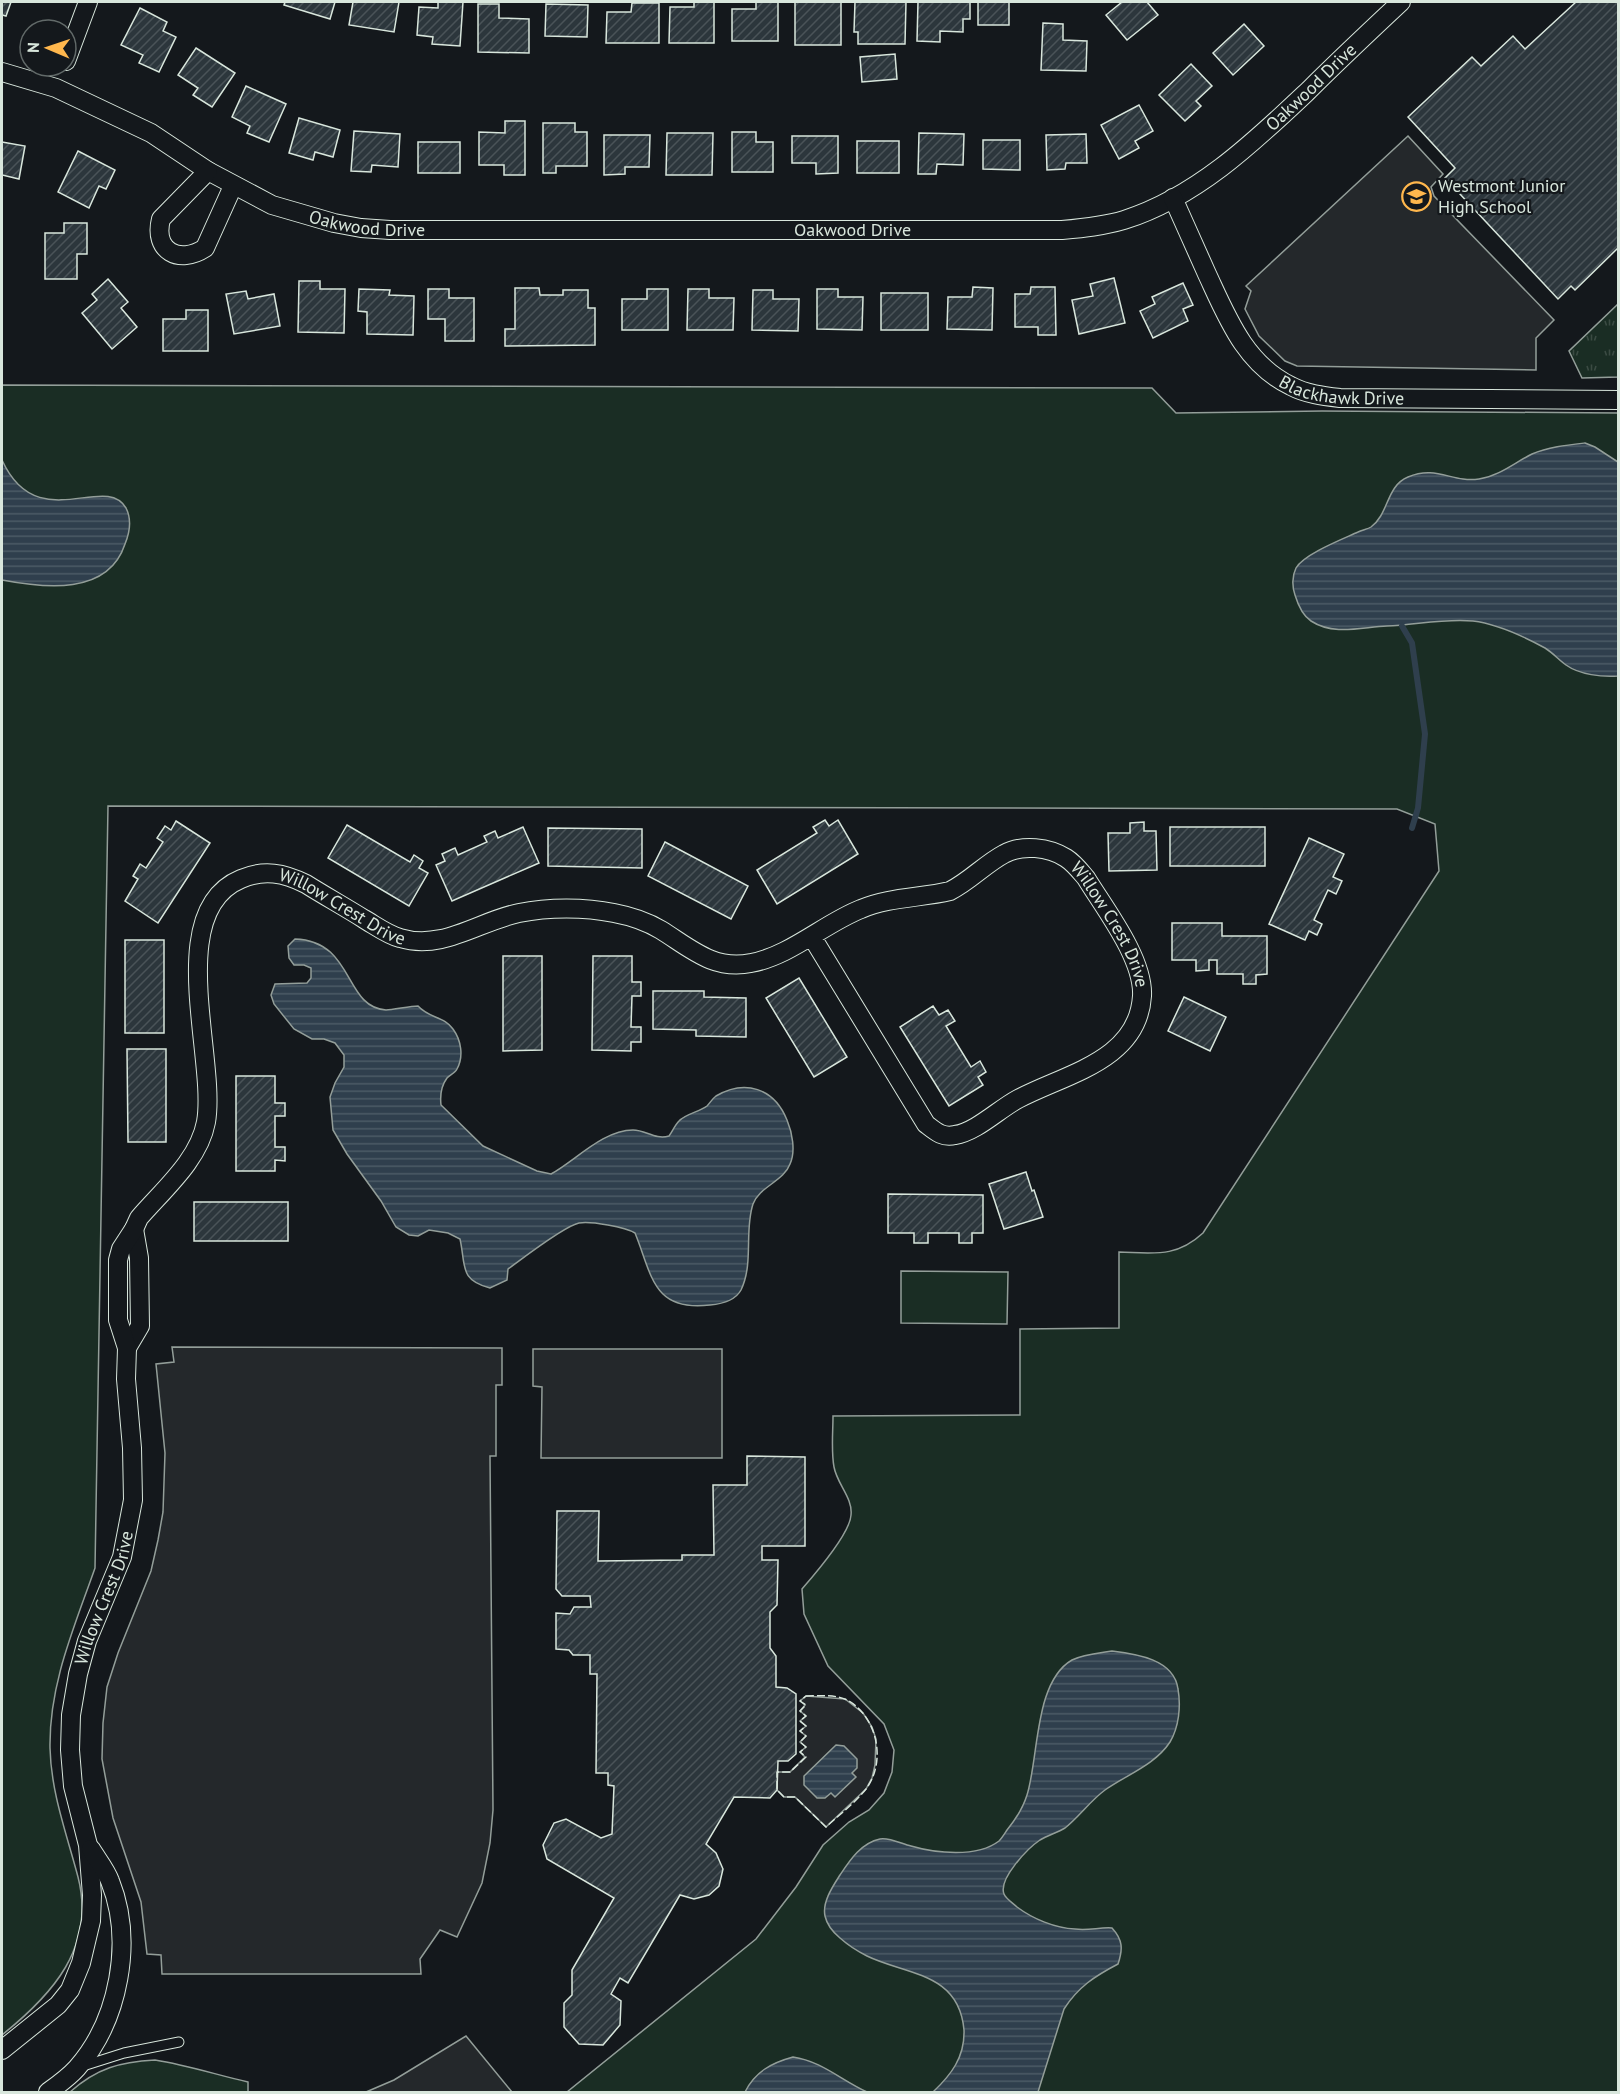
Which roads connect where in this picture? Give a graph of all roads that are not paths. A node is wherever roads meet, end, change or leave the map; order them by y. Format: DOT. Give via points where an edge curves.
graph roads {
  1 [pos="88,2"];
  2 [pos="1401,2"];
  3 [pos="78,29"];
  4 [pos="2,72"];
  5 [pos="60,78"];
  6 [pos="56,88"];
  7 [pos="208,171"];
  8 [pos="233,186"];
  9 [pos="1173,198"];
  10 [pos="1618,400"];
  11 [pos="812,937"];
  12 [pos="88,1845"];
  13 [pos="179,2042"];
  14 [pos="2,2050"];
  15 [pos="78,2067"];
  16 [pos="48,2092"];
  1 -- 3 [label="street"];
  2 -- 9 [label="street, Oakwood Drive" via="1270,126 1203,181"];
  4 -- 6 [label="street, Oakwood Drive"];
  5 -- 6 [label="street"];
  6 -- 7 [label="street, Oakwood Drive" via="151,133"];
  7 -- 8 [label="street, Oakwood Drive"];
  7 -- 8 [label="street" via="161,219 160,237 169,252 187,256 205,249"];
  8 -- 9 [label="street, Oakwood Drive" via="303,215 390,230 1062,230 1125,220"];
  9 -- 10 [label="street, Blackhawk Drive" via="1229,323 1265,369 1290,386 1340,398"];
  11 -- 11 [label="street, Willow Crest Drive" via="926,1124 945,1136 964,1132 1016,1100 1100,1062 1114,1052 1131,1030 1142,998 1142,982 1131,953 1086,878 1067,858 1043,849 1016,849 950,891 864,907"];
  11 -- 12 [label="street, Willow Crest Drive" via="764,960 721,964 704,959 643,921 582,909 518,913 456,936 412,941 385,932 292,877 262,872 224,889 207,911 199,945 206,1123 193,1153 134,1229 140,1258 140,1326 127,1348 126,1379 133,1500 122,1557 87,1641 71,1715 73,1786"];
  12 -- 14 [label="street, Willow Crest Drive" via="91,1921 75,1978 58,2005"];
  12 -- 15 [label="street, Willow Crest Drive" via="110,1879 119,1907 122,1960 109,2012 90,2052"];
  13 -- 15 [label="lane"];
  15 -- 16 [label="street, Willow Crest Drive"];
}
